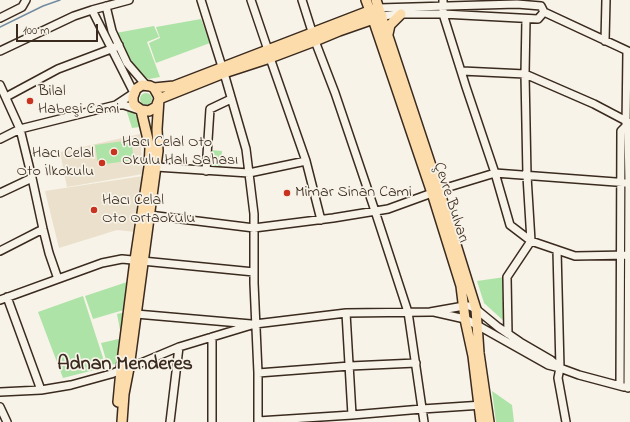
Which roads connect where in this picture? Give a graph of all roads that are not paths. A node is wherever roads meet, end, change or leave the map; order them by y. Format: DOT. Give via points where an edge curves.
graph roads {
  1 [pos="26,0"];
  2 [pos="129,0"];
  3 [pos="201,0"];
  4 [pos="251,0"];
  5 [pos="302,0"];
  6 [pos="366,0"];
  7 [pos="606,0"];
  8 [pos="443,3"];
  9 [pos="106,6"];
  10 [pos="542,6"];
  11 [pos="92,10"];
  12 [pos="376,11"];
  13 [pos="401,14"];
  14 [pos="443,14"];
  15 [pos="0,18"];
  16 [pos="526,18"];
  17 [pos="388,34"];
  18 [pos="314,37"];
  19 [pos="605,41"];
  20 [pos="119,45"];
  21 [pos="111,49"];
  22 [pos="0,51"];
  23 [pos="629,52"];
  24 [pos="269,54"];
  25 [pos="223,70"];
  26 [pos="462,71"];
  27 [pos="525,74"];
  28 [pos="0,85"];
  29 [pos="150,86"];
  30 [pos="134,93"];
  31 [pos="6,97"];
  32 [pos="231,99"];
  33 [pos="159,100"];
  34 [pos="116,105"];
  35 [pos="141,110"];
  36 [pos="627,124"];
  37 [pos="20,129"];
  38 [pos="0,138"];
  39 [pos="306,161"];
  40 [pos="156,167"];
  41 [pos="206,171"];
  42 [pos="495,173"];
  43 [pos="249,174"];
  44 [pos="527,176"];
  45 [pos="32,178"];
  46 [pos="621,182"];
  47 [pos="629,183"];
  48 [pos="436,191"];
  49 [pos="0,193"];
  50 [pos="375,211"];
  51 [pos="149,215"];
  52 [pos="321,220"];
  53 [pos="254,228"];
  54 [pos="43,229"];
  55 [pos="530,241"];
  56 [pos="557,250"];
  57 [pos="0,251"];
  58 [pos="621,255"];
  59 [pos="629,255"];
  60 [pos="139,261"];
  61 [pos="254,272"];
  62 [pos="58,279"];
  63 [pos="3,298"];
  64 [pos="464,306"];
  65 [pos="476,309"];
  66 [pos="408,312"];
  67 [pos="430,312"];
  68 [pos="346,313"];
  69 [pos="136,314"];
  70 [pos="465,319"];
  71 [pos="255,324"];
  72 [pos="477,324"];
  73 [pos="508,334"];
  74 [pos="212,337"];
  75 [pos="179,347"];
  76 [pos="416,363"];
  77 [pos="350,366"];
  78 [pos="560,368"];
  79 [pos="125,369"];
  80 [pos="258,373"];
  81 [pos="620,386"];
  82 [pos="629,389"];
  83 [pos="41,390"];
  84 [pos="0,392"];
  85 [pos="483,405"];
  86 [pos="0,407"];
  87 [pos="422,408"];
  88 [pos="352,415"];
  89 [pos="340,419"];
  90 [pos="258,421"];
  91 [pos="8,422"];
  92 [pos="116,422"];
  93 [pos="122,422"];
  94 [pos="170,422"];
  95 [pos="212,422"];
  96 [pos="424,422"];
  97 [pos="481,422"];
  98 [pos="489,422"];
  99 [pos="566,422"];
  1 -- 15 [label="street" via="22,7"];
  2 -- 9 [label="street"];
  3 -- 25 [label="street"];
  4 -- 24 [label="street"];
  5 -- 18 [label="street"];
  6 -- 12 [label="main road, Çevre Bulvarı"];
  7 -- 19 [label="street"];
  8 -- 10 [label="street"];
  8 -- 12 [label="street"];
  8 -- 14 [label="street"];
  9 -- 11 [label="street"];
  9 -- 20 [label="street" via="112,31"];
  10 -- 16 [label="street" via="538,19"];
  10 -- 19 [label="street"];
  11 -- 21 [label="street"];
  11 -- 22 [label="street"];
  12 -- 13 [label="street"];
  12 -- 17 [label="main road, Çevre Bulvarı"];
  12 -- 18 [label="main road" via="338,31"];
  12 -- 48 [label="main road, Çevre Bulvarı"];
  13 -- 14 [label="street"];
  13 -- 17 [label="main road" via="390,25"];
  14 -- 16 [label="street"];
  14 -- 26 [label="street"];
  16 -- 27 [label="street"];
  17 -- 48 [label="main road, Çevre Bulvarı"];
  18 -- 24 [label="main road"];
  18 -- 50 [label="street"];
  19 -- 23 [label="street"];
  20 -- 21 [label="street"];
  20 -- 29 [label="street" via="127,63"];
  21 -- 30 [label="street"];
  21 -- 31 [label="street" via="58,69"];
  23 -- 36 [label="street"];
  24 -- 25 [label="main road"];
  24 -- 39 [label="street"];
  25 -- 29 [label="main road" via="174,86"];
  25 -- 32 [label="street"];
  25 -- 33 [label="main road"];
  26 -- 27 [label="street"];
  26 -- 42 [label="street"];
  27 -- 36 [label="street" via="594,104"];
  27 -- 44 [label="street"];
  28 -- 31 [label="street"];
  29 -- 30 [label="main road" via="139,87"];
  29 -- 33 [label="main road"];
  30 -- 34 [label="street"];
  30 -- 35 [label="main road" via="134,105"];
  31 -- 37 [label="street"];
  32 -- 41 [label="street" via="210,109"];
  32 -- 43 [label="street" via="246,149"];
  33 -- 35 [label="main road" via="152,110"];
  33 -- 40 [label="main road"];
  34 -- 35 [label="street"];
  34 -- 37 [label="street"];
  35 -- 60 [label="main road" via="150,148"];
  36 -- 46 [label="street" via="621,131"];
  36 -- 47 [label="street"];
  37 -- 38 [label="street"];
  37 -- 45 [label="street"];
  39 -- 43 [label="street"];
  39 -- 52 [label="street"];
  40 -- 41 [label="street"];
  40 -- 51 [label="main road"];
  41 -- 43 [label="street"];
  42 -- 44 [label="street"];
  42 -- 48 [label="street"];
  42 -- 55 [label="street" via="510,225"];
  43 -- 53 [label="street"];
  44 -- 46 [label="street"];
  44 -- 55 [label="street"];
  45 -- 49 [label="street"];
  45 -- 54 [label="street"];
  46 -- 47 [label="street"];
  46 -- 58 [label="street"];
  47 -- 59 [label="street"];
  48 -- 50 [label="street" via="388,209"];
  48 -- 64 [label="main road, Çevre Bulvarı"];
  48 -- 65 [label="main road, Çevre Bulvarı"];
  50 -- 52 [label="street"];
  50 -- 66 [label="street"];
  51 -- 53 [label="street"];
  51 -- 60 [label="main road"];
  52 -- 53 [label="street"];
  53 -- 61 [label="street"];
  54 -- 57 [label="street"];
  54 -- 62 [label="street"];
  55 -- 56 [label="street"];
  55 -- 73 [label="street" via="507,277"];
  56 -- 58 [label="street" via="575,256"];
  56 -- 78 [label="street"];
  58 -- 59 [label="street"];
  58 -- 81 [label="street"];
  59 -- 82 [label="street"];
  60 -- 61 [label="street"];
  60 -- 62 [label="street" via="122,259 102,263"];
  60 -- 69 [label="main road"];
  60 -- 79 [label="main road"];
  61 -- 71 [label="street"];
  62 -- 63 [label="street"];
  63 -- 83 [label="street"];
  64 -- 65 [label="street"];
  64 -- 67 [label="street"];
  64 -- 70 [label="main road, Çevre Bulvarı"];
  65 -- 72 [label="main road, Çevre Bulvarı"];
  65 -- 73 [label="street"];
  66 -- 67 [label="street"];
  66 -- 68 [label="street"];
  66 -- 76 [label="street"];
  67 -- 70 [label="street"];
  68 -- 71 [label="street"];
  68 -- 77 [label="street"];
  69 -- 71 [label="street"];
  69 -- 79 [label="main road"];
  70 -- 72 [label="street"];
  70 -- 85 [label="main road, Çevre Bulvarı"];
  71 -- 74 [label="street"];
  71 -- 80 [label="street"];
  72 -- 78 [label="street" via="548,365"];
  72 -- 85 [label="main road, Çevre Bulvarı"];
  73 -- 78 [label="street"];
  74 -- 75 [label="street"];
  74 -- 95 [label="street"];
  75 -- 79 [label="street"];
  75 -- 94 [label="street"];
  76 -- 77 [label="street"];
  76 -- 87 [label="street"];
  77 -- 80 [label="street"];
  77 -- 88 [label="street"];
  78 -- 81 [label="street"];
  78 -- 99 [label="street" via="558,378"];
  79 -- 83 [label="street" via="71,385"];
  79 -- 92 [label="main road"];
  79 -- 93 [label="main road"];
  80 -- 90 [label="street"];
  81 -- 82 [label="street"];
  83 -- 84 [label="street"];
  85 -- 87 [label="street"];
  85 -- 97 [label="main road, Çevre Bulvarı"];
  85 -- 98 [label="main road, Çevre Bulvarı"];
  86 -- 91 [label="street"];
  87 -- 88 [label="street"];
  87 -- 96 [label="street"];
  88 -- 89 [label="street"];
  89 -- 90 [label="street"];
}
